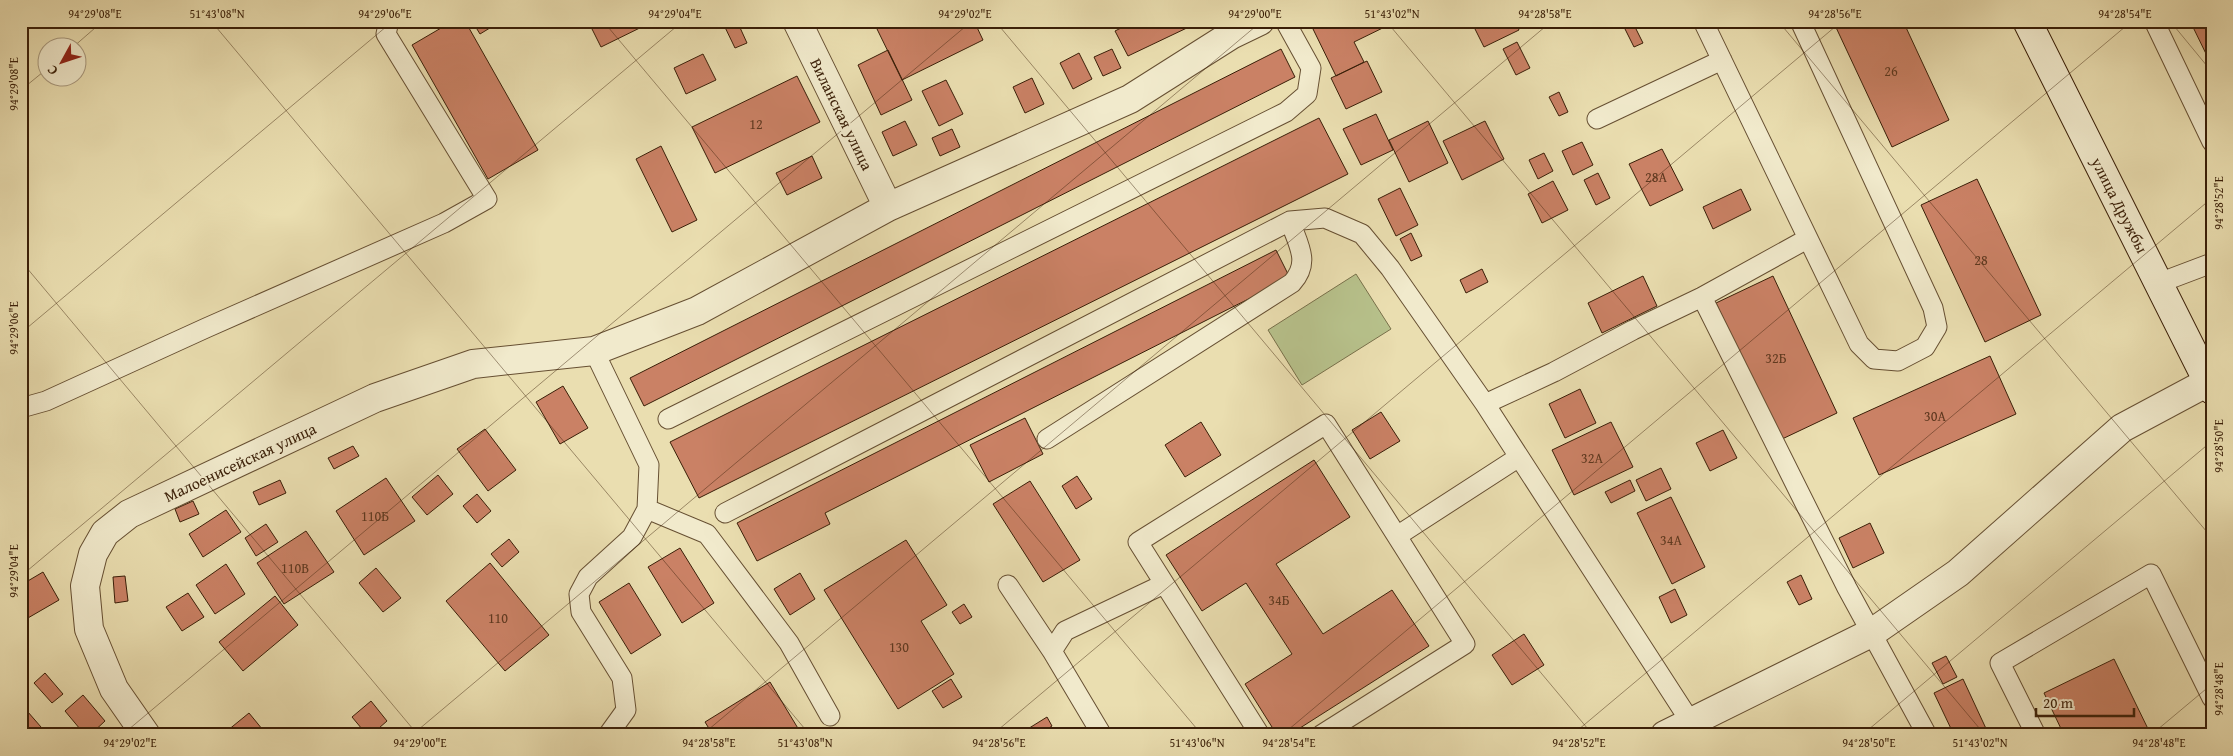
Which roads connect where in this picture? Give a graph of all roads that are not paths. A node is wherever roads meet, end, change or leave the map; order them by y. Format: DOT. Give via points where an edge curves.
graph roads {
  1 [pos="389,21"];
  2 [pos="797,21"];
  3 [pos="1260,21"];
  4 [pos="1285,21"];
  5 [pos="1703,21"];
  6 [pos="1800,21"];
  7 [pos="2027,21"];
  8 [pos="2154,21"];
  9 [pos="1228,28"];
  10 [pos="1722,60"];
  11 [pos="1597,119"];
  12 [pos="2212,142"];
  13 [pos="888,206"];
  14 [pos="1290,221"];
  15 [pos="1807,239"];
  16 [pos="2212,263"];
  17 [pos="2159,283"];
  18 [pos="1702,297"];
  19 [pos="594,351"];
  20 [pos="2210,386"];
  21 [pos="1485,404"];
  22 [pos="21,408"];
  23 [pos="668,419"];
  24 [pos="1047,439"];
  25 [pos="1519,457"];
  26 [pos="647,509"];
  27 [pos="725,513"];
  28 [pos="1397,536"];
  29 [pos="1008,584"];
  30 [pos="1164,584"];
  31 [pos="1873,632"];
  32 [pos="1052,651"];
  33 [pos="2212,698"];
  34 [pos="830,716"];
  35 [pos="1690,721"];
  36 [pos="146,735"];
  37 [pos="608,735"];
  38 [pos="1102,735"];
  39 [pos="1260,735"];
  40 [pos="1321,735"];
  41 [pos="1665,735"];
  42 [pos="1927,735"];
  43 [pos="2036,735"];
  1 -- 22 [label="lane" via="386,34 487,200 444,223 46,401"];
  2 -- 13 [label="street, Виланская улица"];
  3 -- 9 [label="street, Малоенисейская улица"];
  4 -- 23 [label="lane" via="1311,68 1307,94 1286,112"];
  5 -- 10 [label="lane"];
  6 -- 15 [label="lane" via="1933,308 1937,327 1926,347 1898,361 1874,359 1859,344"];
  7 -- 17 [label="street, улица Дружбы"];
  8 -- 12 [label="lane"];
  9 -- 13 [label="street, Малоенисейская улица" via="1130,99"];
  10 -- 11 [label="lane"];
  10 -- 15 [label="lane"];
  13 -- 19 [label="street, Малоенисейская улица" via="697,311"];
  14 -- 21 [label="lane" via="1325,218 1362,234 1390,268"];
  14 -- 24 [label="lane" via="1303,260 1301,272 1292,283"];
  14 -- 27 [label="lane"];
  15 -- 18 [label="lane"];
  16 -- 17 [label="lane"];
  17 -- 20 [label="street, улица Дружбы"];
  18 -- 21 [label="lane"];
  18 -- 31 [label="lane" via="1847,588"];
  19 -- 26 [label="lane" via="649,465"];
  19 -- 36 [label="street, Малоенисейская улица" via="473,364 375,398 153,502 129,514 105,532 93,554 85,586 89,629 114,689"];
  20 -- 31 [label="street" via="2122,428 1958,573"];
  21 -- 25 [label="lane"];
  25 -- 28 [label="lane"];
  25 -- 35 [label="lane"];
  26 -- 34 [label="lane" via="707,534 788,643"];
  26 -- 37 [label="lane" via="632,537 588,577 579,594 581,612 622,678 626,710"];
  28 -- 30 [label="lane" via="1326,424 1138,542"];
  28 -- 40 [label="lane" via="1465,644"];
  29 -- 32 [label="lane"];
  30 -- 32 [label="lane" via="1065,631"];
  30 -- 39 [label="lane"];
  31 -- 35 [label="street"];
  31 -- 42 [label="lane"];
  32 -- 38 [label="lane"];
  33 -- 43 [label="lane" via="2151,574 2000,663"];
  35 -- 41 [label="street"];
}
